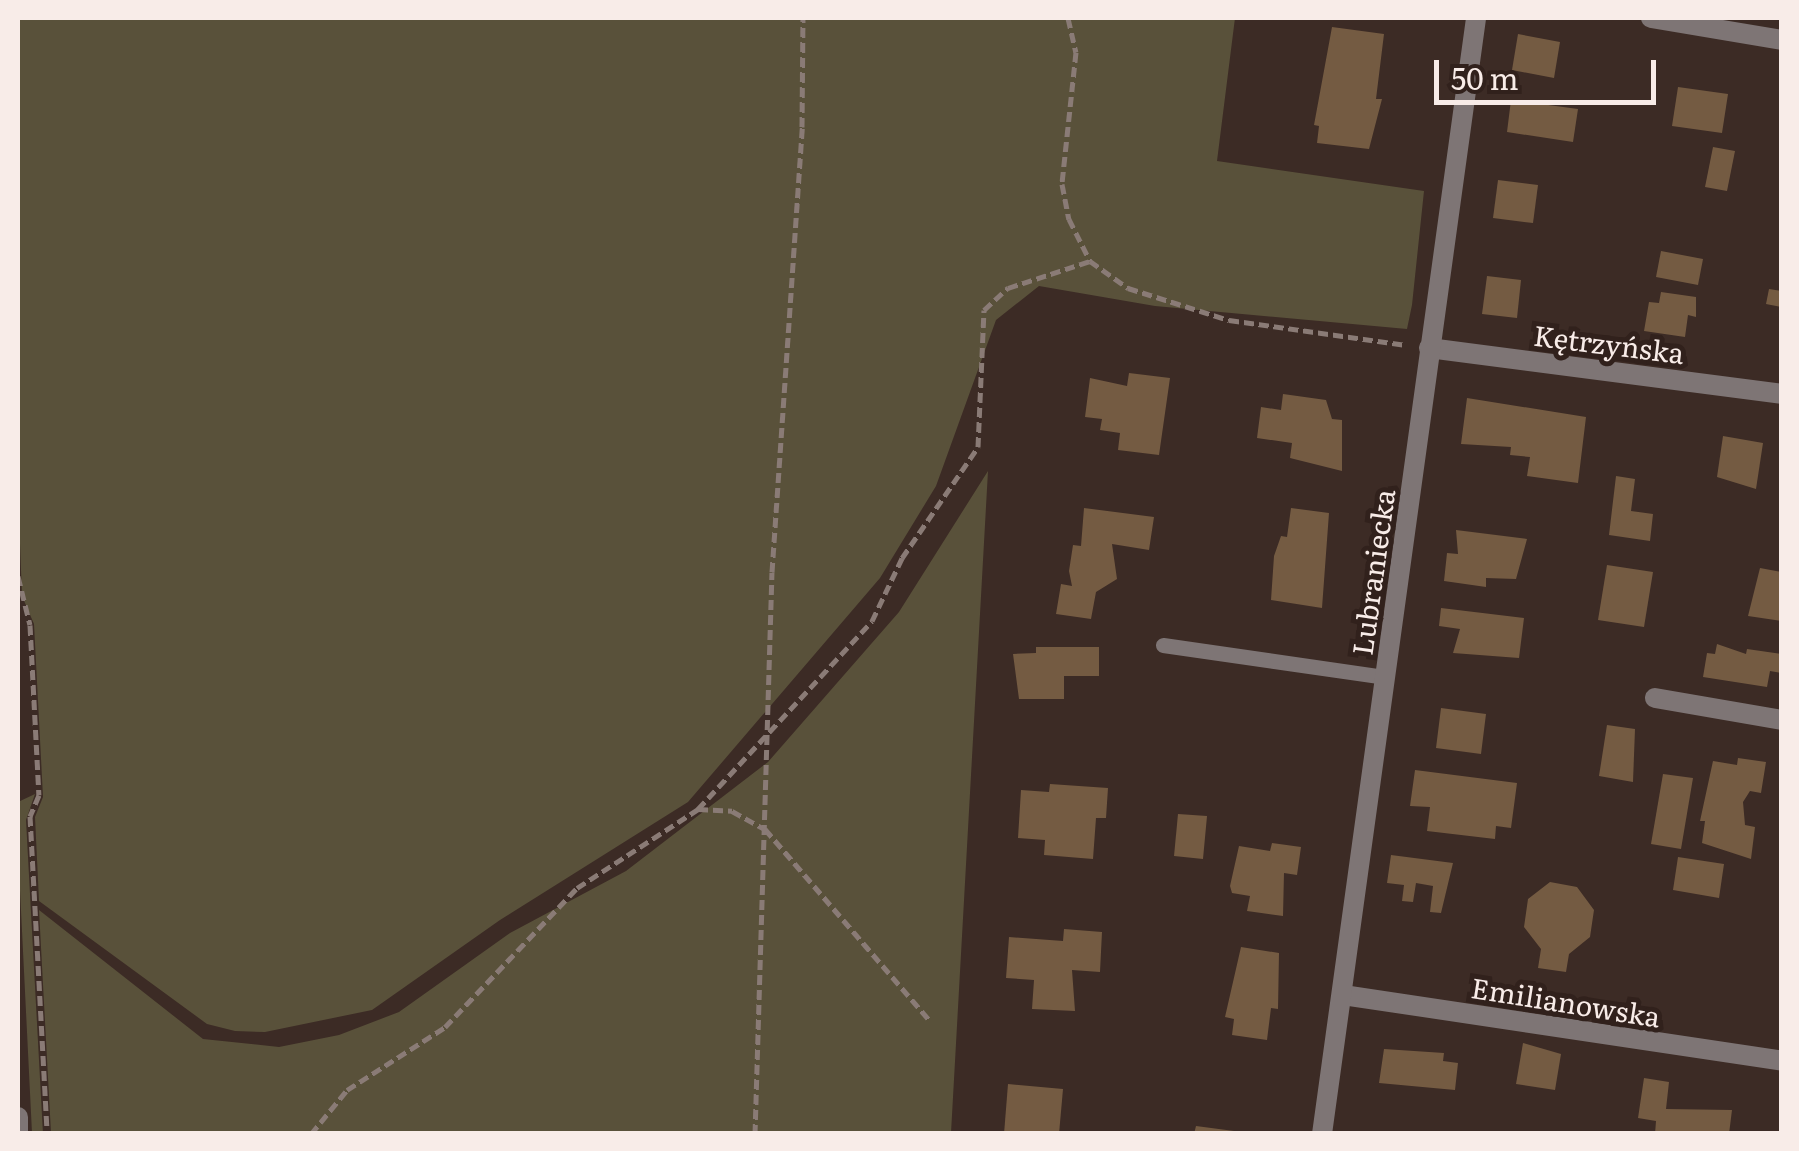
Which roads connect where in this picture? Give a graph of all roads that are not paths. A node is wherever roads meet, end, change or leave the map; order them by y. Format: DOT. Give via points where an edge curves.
graph roads {
  1 [pos="1476,18"];
  2 [pos="1651,18"];
  3 [pos="1782,40"];
  4 [pos="1429,348"];
  5 [pos="1782,394"];
  6 [pos="1163,645"];
  7 [pos="1386,676"];
  8 [pos="1655,698"];
  9 [pos="1782,720"];
  10 [pos="1343,996"];
  11 [pos="1781,1056"];
  12 [pos="18,1117"];
  13 [pos="18,1134"];
  14 [pos="1322,1134"];
  1 -- 4 [label="street, Lubraniecka"];
  2 -- 3 [label="street"];
  4 -- 5 [label="street, Kętrzyńska"];
  4 -- 7 [label="street, Lubraniecka"];
  6 -- 7 [label="lane"];
  7 -- 10 [label="street, Lubraniecka"];
  8 -- 9 [label="street"];
  10 -- 11 [label="street, Emilianowska"];
  10 -- 14 [label="street, Lubraniecka"];
  12 -- 13 [label="street"];
}
